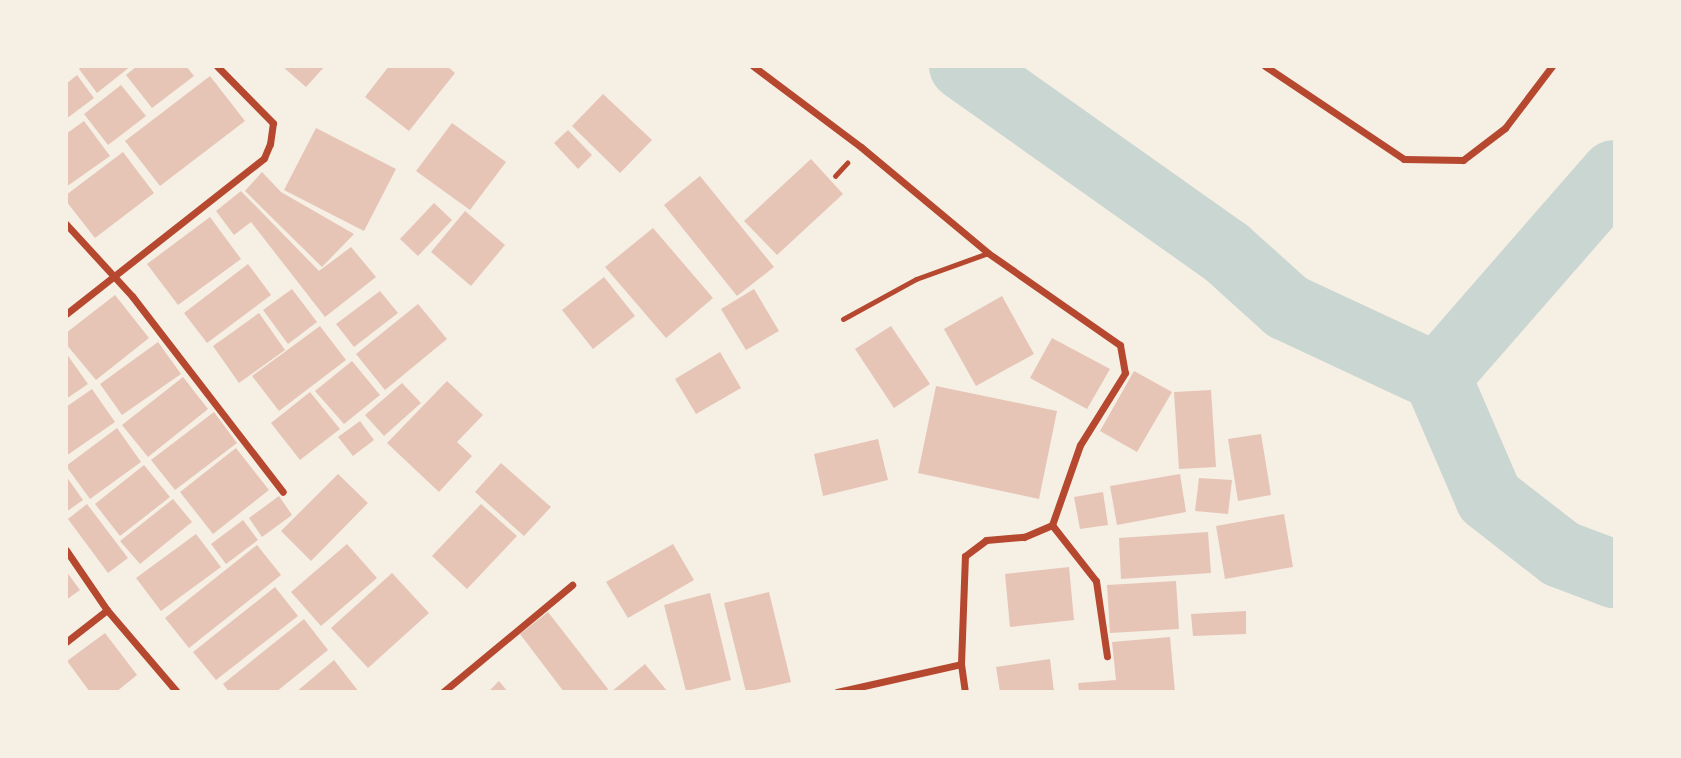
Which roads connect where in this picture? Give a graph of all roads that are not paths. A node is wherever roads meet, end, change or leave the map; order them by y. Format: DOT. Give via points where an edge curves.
graph roads {
  1 [pos="217,66"];
  2 [pos="752,66"];
  3 [pos="1265,66"];
  4 [pos="1552,66"];
  5 [pos="66,223"];
  6 [pos="988,253"];
  7 [pos="111,276"];
  8 [pos="66,314"];
  9 [pos="843,319"];
  10 [pos="283,492"];
  11 [pos="1052,525"];
  12 [pos="66,550"];
  13 [pos="572,585"];
  14 [pos="107,610"];
  15 [pos="66,642"];
  16 [pos="1107,656"];
  17 [pos="961,664"];
  18 [pos="177,691"];
  19 [pos="443,691"];
  20 [pos="837,691"];
  21 [pos="965,691"];
  1 -- 7 [label="street" via="273,122 264,158"];
  2 -- 6 [label="street" via="861,147"];
  3 -- 4 [label="street" via="1404,159 1463,160 1505,128"];
  5 -- 7 [label="street"];
  6 -- 9 [label="lane" via="916,279"];
  6 -- 11 [label="street" via="1120,345 1124,359 1125,373 1080,445"];
  7 -- 8 [label="street"];
  7 -- 10 [label="street" via="132,296"];
  11 -- 16 [label="street" via="1096,581"];
  11 -- 17 [label="street" via="1024,537 986,540 965,556"];
  12 -- 14 [label="street"];
  13 -- 19 [label="street"];
  14 -- 15 [label="street"];
  14 -- 18 [label="street"];
  17 -- 20 [label="street"];
  17 -- 21 [label="street"];
}
